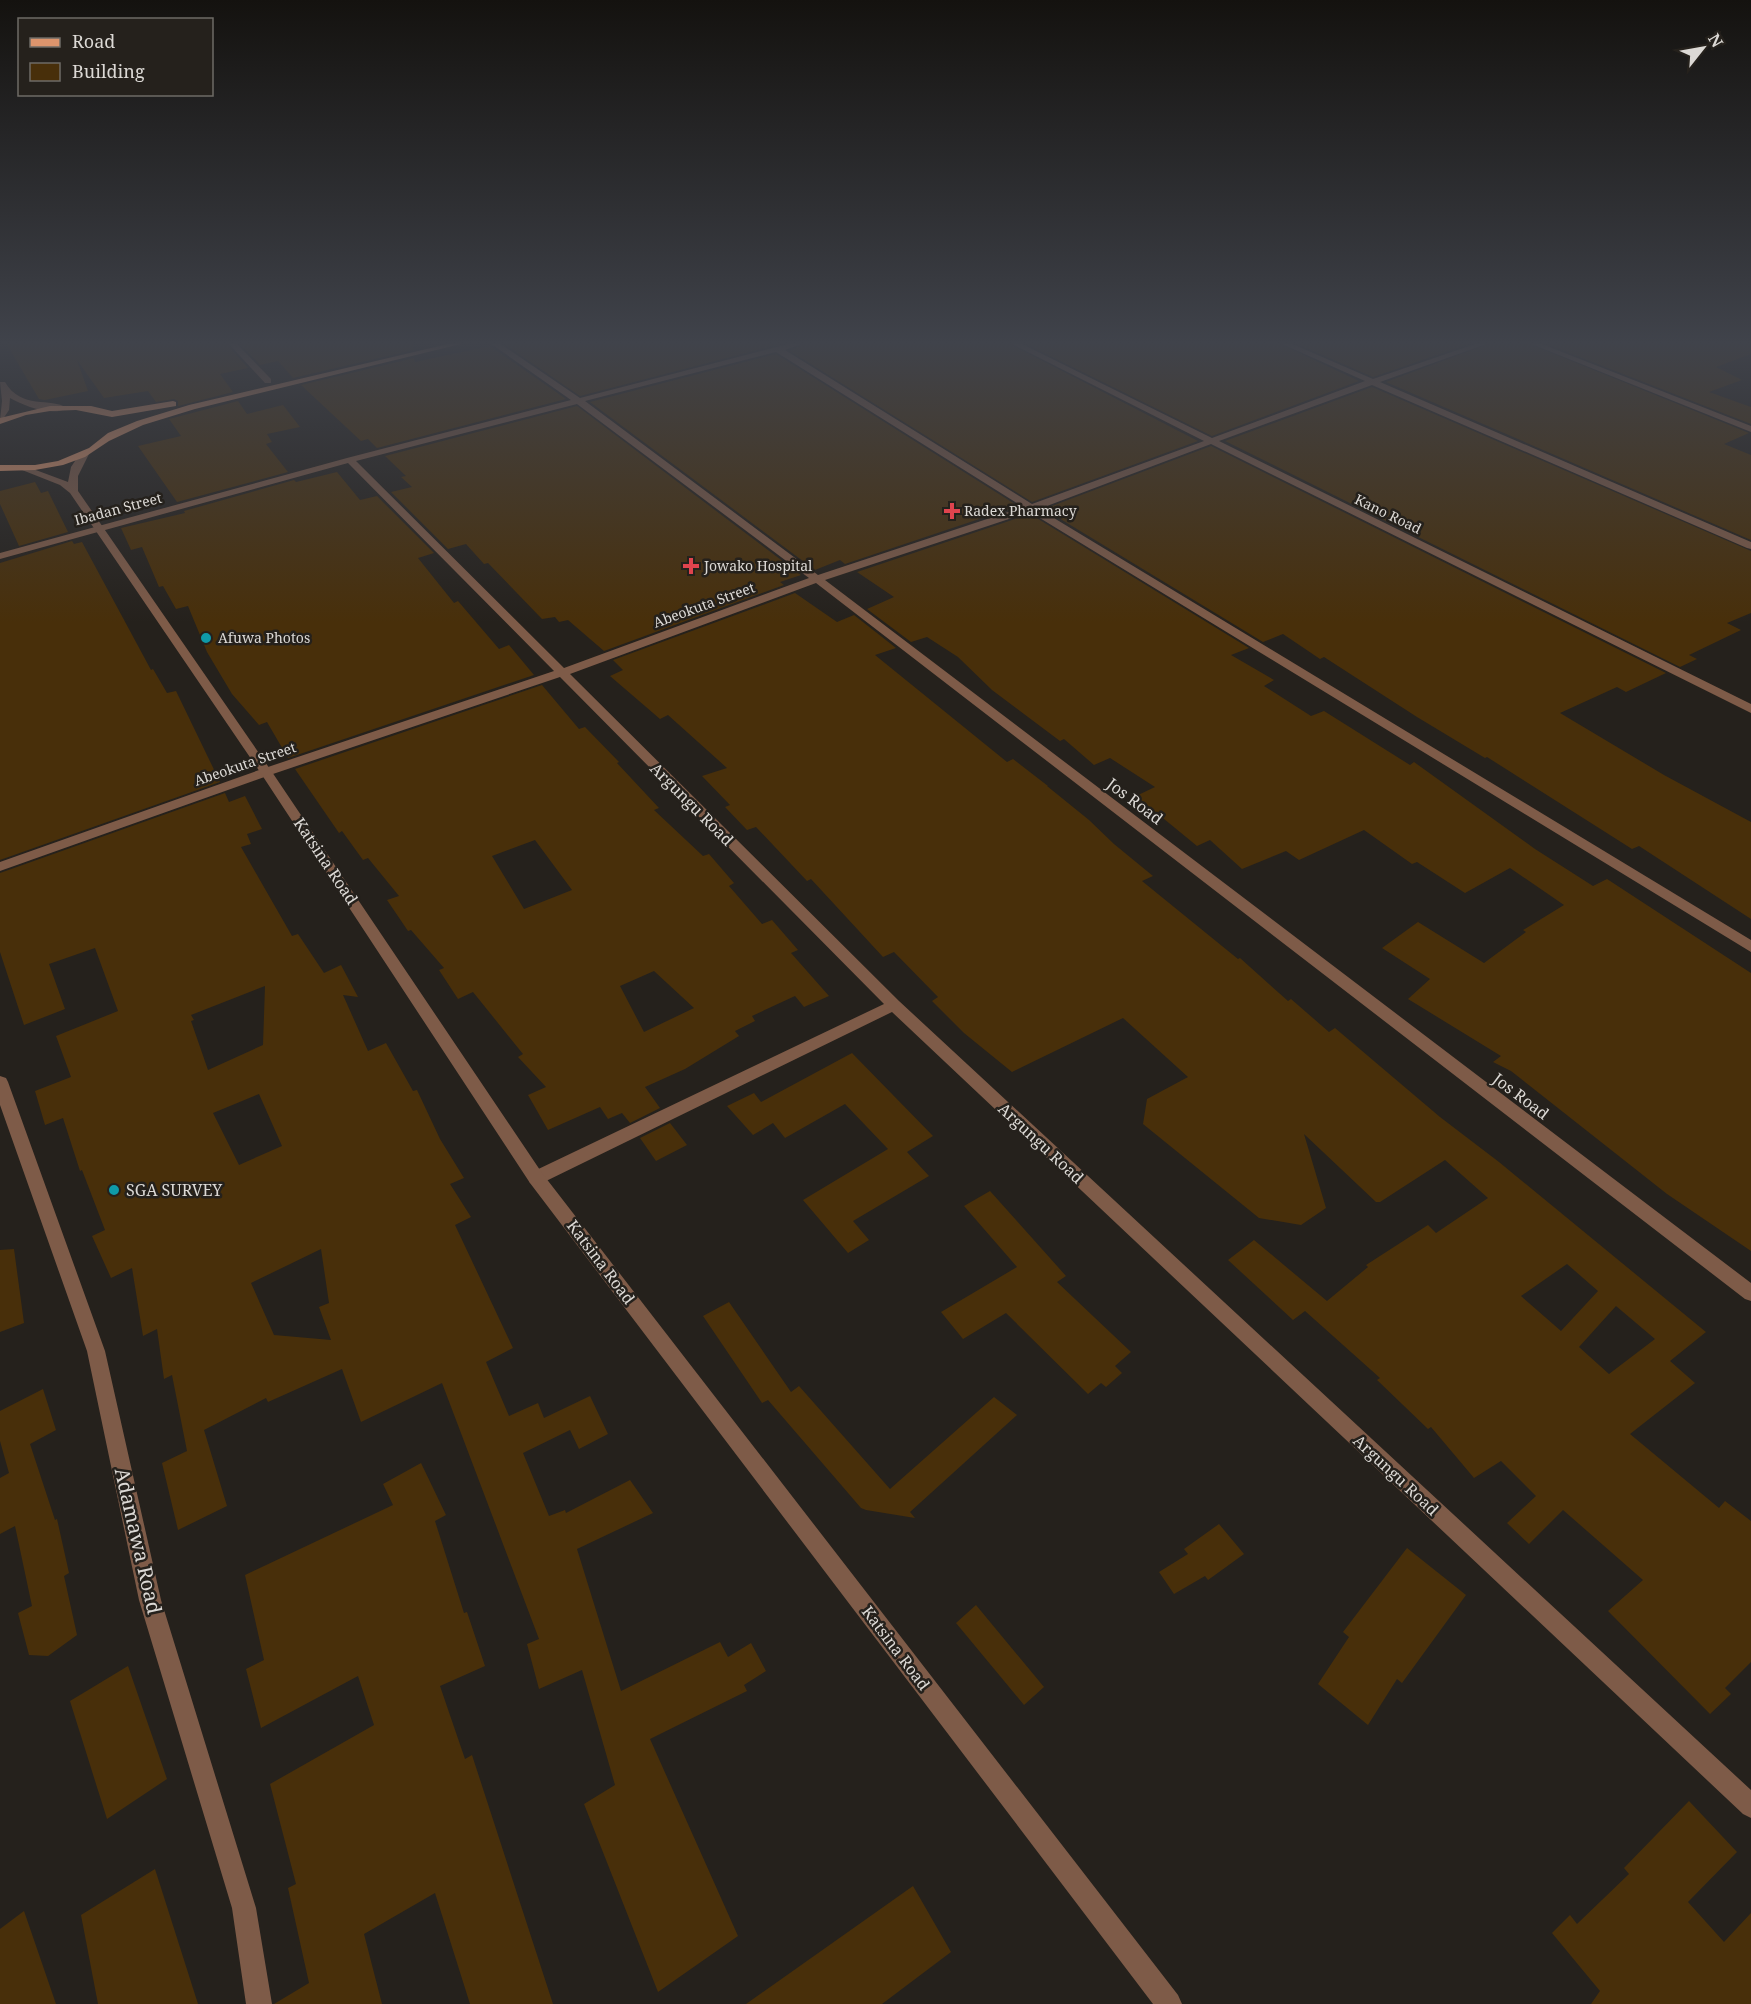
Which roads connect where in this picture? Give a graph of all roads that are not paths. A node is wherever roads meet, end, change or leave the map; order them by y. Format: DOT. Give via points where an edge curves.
graph roads {
  1 [pos="109,437"];
  2 [pos="111,437"];
  3 [pos="441,437"];
  4 [pos="626,437"];
  5 [pos="917,437"];
  6 [pos="1201,437"];
  7 [pos="1222,437"];
  8 [pos="1501,437"];
  9 [pos="102,441"];
  10 [pos="1210,441"];
  11 [pos="84,454"];
  12 [pos="350,460"];
  13 [pos="0,468"];
  14 [pos="22,468"];
  15 [pos="73,491"];
  16 [pos="1031,508"];
  17 [pos="98,529"];
  18 [pos="1751,546"];
  19 [pos="0,556"];
  20 [pos="817,579"];
  21 [pos="561,673"];
  22 [pos="1751,709"];
  23 [pos="266,772"];
  24 [pos="0,867"];
  25 [pos="1751,947"];
  26 [pos="894,1005"];
  27 [pos="0,1082"];
  28 [pos="536,1178"];
  29 [pos="1751,1293"];
  30 [pos="1751,1806"];
  31 [pos="259,2004"];
  32 [pos="1169,2004"];
  1 -- 9 [label="main road"];
  2 -- 9 [label="main road"];
  3 -- 12 [label="street, Ibadan Street"];
  4 -- 20 [label="street, Jos Road"];
  5 -- 16 [label="street"];
  6 -- 10 [label="street, Kano Road"];
  7 -- 10 [label="street, Abeokuta Street"];
  8 -- 18 [label="street"];
  9 -- 11 [label="main road"];
  10 -- 16 [label="street, Abeokuta Street"];
  10 -- 22 [label="street, Kano Road"];
  11 -- 14 [label="main road" via="54,464"];
  11 -- 15 [label="street" via="74,470"];
  12 -- 17 [label="street, Ibadan Street"];
  12 -- 21 [label="street, Argungu Road"];
  13 -- 14 [label="main road"];
  14 -- 15 [label="street, Katsina Road" via="63,483"];
  15 -- 17 [label="street, Katsina Road"];
  16 -- 20 [label="street, Abeokuta Street"];
  16 -- 25 [label="street"];
  17 -- 19 [label="street, Ibadan Street"];
  17 -- 23 [label="street, Katsina Road"];
  20 -- 21 [label="street, Abeokuta Street"];
  20 -- 29 [label="street, Jos Road"];
  21 -- 23 [label="street, Abeokuta Street"];
  21 -- 26 [label="street, Argungu Road"];
  23 -- 24 [label="street, Abeokuta Street"];
  23 -- 28 [label="street, Katsina Road"];
  26 -- 28 [label="street"];
  26 -- 30 [label="street, Argungu Road"];
  27 -- 31 [label="street, Adamawa Road" via="96,1352 150,1600 244,1908"];
  28 -- 32 [label="street, Katsina Road"];
}
